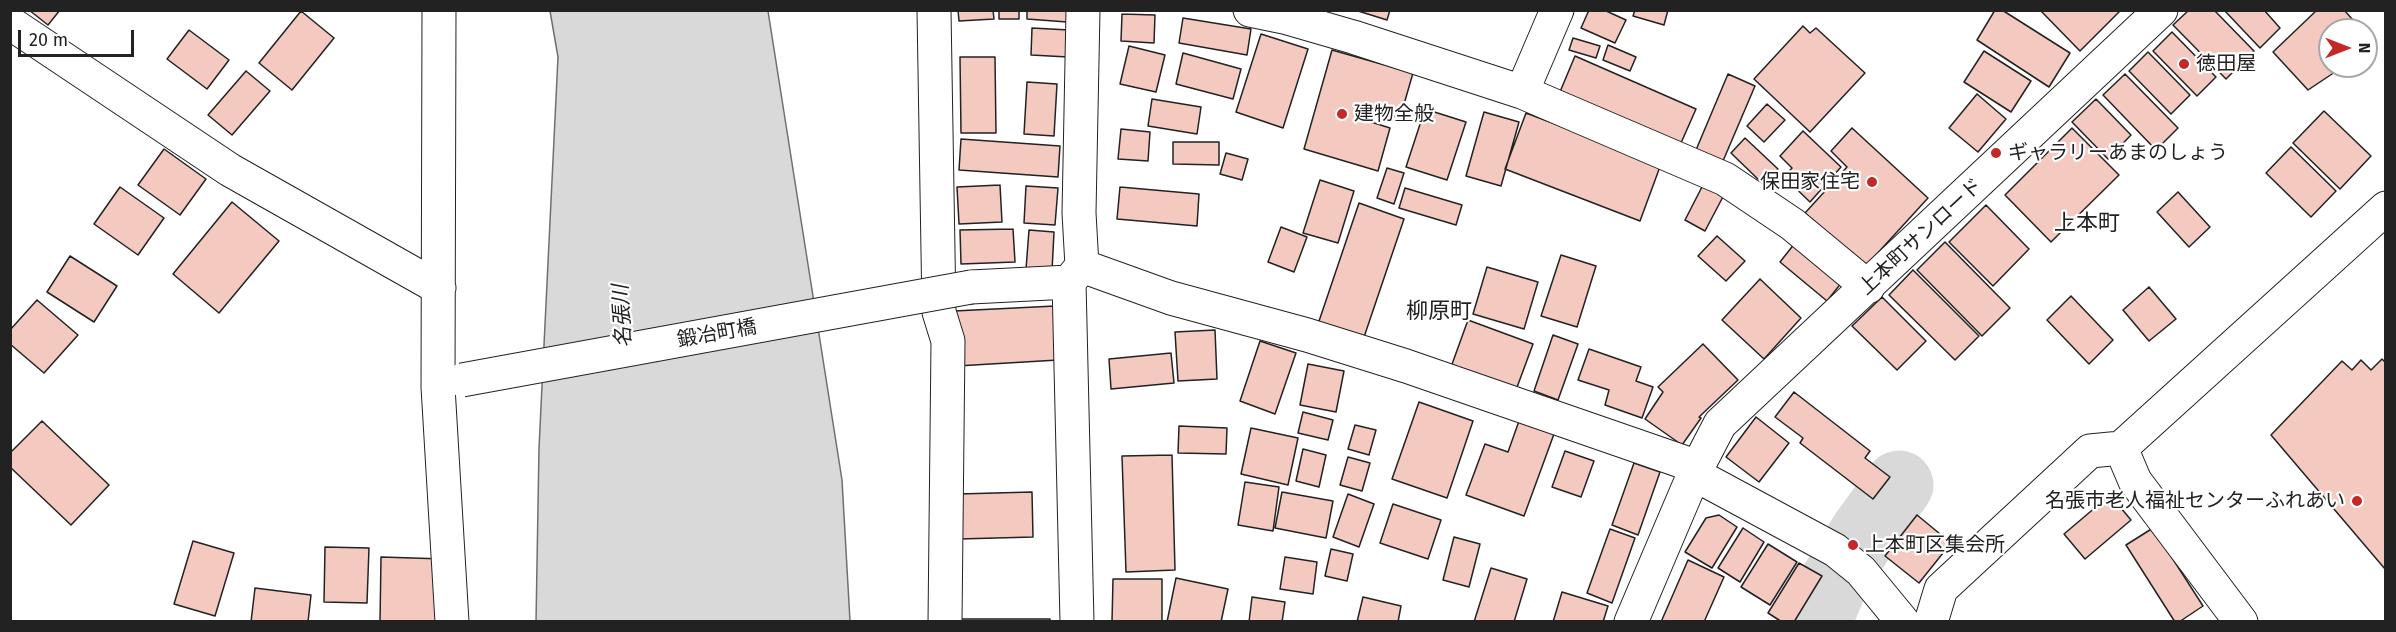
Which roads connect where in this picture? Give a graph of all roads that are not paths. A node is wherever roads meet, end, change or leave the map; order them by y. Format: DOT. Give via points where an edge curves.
graph roads {
  1 [pos="439,10"];
  2 [pos="934,10"];
  3 [pos="1083,10"];
  4 [pos="1250,10"];
  5 [pos="1557,10"];
  6 [pos="2162,10"];
  7 [pos="10,23"];
  8 [pos="1522,92"];
  9 [pos="2385,208"];
  10 [pos="1075,274"];
  11 [pos="1868,287"];
  12 [pos="440,288"];
  13 [pos="450,384"];
  14 [pos="2121,448"];
  15 [pos="1696,470"];
  16 [pos="452,621"];
  17 [pos="945,621"];
  18 [pos="1077,621"];
  19 [pos="1631,621"];
  20 [pos="1903,621"];
  21 [pos="1931,621"];
  22 [pos="2241,621"];
  1 -- 12 [label="street"];
  2 -- 17 [label="street" via="939,312 948,341"];
  3 -- 10 [label="street"];
  4 -- 8 [label="street" via="1353,37"];
  5 -- 8 [label="street"];
  6 -- 11 [label="street, 上本町サンロード"];
  7 -- 12 [label="street" via="230,170"];
  8 -- 11 [label="street" via="1725,179 1792,224"];
  9 -- 14 [label="street"];
  10 -- 13 [label="street, 鍛冶町橋, bridge" via="971,287"];
  10 -- 15 [label="street" via="1307,335 1406,366"];
  10 -- 18 [label="street"];
  11 -- 15 [label="street, 上本町サンロード" via="1720,424"];
  12 -- 13 [label="street"];
  13 -- 16 [label="street"];
  14 -- 21 [label="street" via="2090,451 1941,590"];
  14 -- 22 [label="street" via="2135,482"];
  15 -- 19 [label="street, 上本町サンロード"];
  15 -- 20 [label="street" via="1835,550 1861,571"];
}
